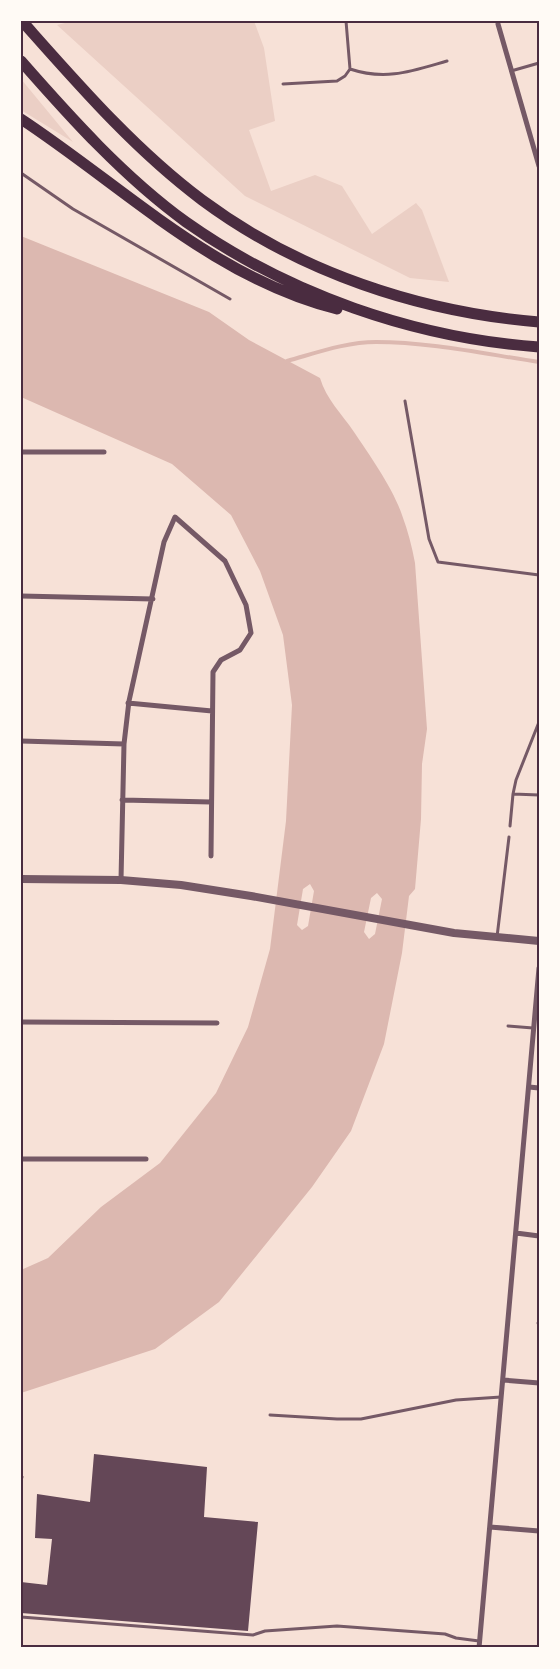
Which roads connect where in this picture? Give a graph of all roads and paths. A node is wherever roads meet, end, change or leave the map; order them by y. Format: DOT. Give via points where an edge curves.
graph roads {
  1 [pos="22,21"];
  2 [pos="346,21"];
  3 [pos="498,24"];
  4 [pos="21,61"];
  5 [pos="447,61"];
  6 [pos="539,63"];
  7 [pos="350,68"];
  8 [pos="511,71"];
  9 [pos="283,84"];
  10 [pos="21,119"];
  11 [pos="539,166"];
  12 [pos="21,173"];
  13 [pos="230,299"];
  14 [pos="399,322"];
  15 [pos="539,322"];
  16 [pos="539,347"];
  17 [pos="405,401"];
  18 [pos="21,452"];
  19 [pos="104,452"];
  20 [pos="539,575"];
  21 [pos="21,596"];
  22 [pos="153,599"];
  23 [pos="128,703"];
  24 [pos="212,711"];
  25 [pos="539,722"];
  26 [pos="21,741"];
  27 [pos="124,744"];
  28 [pos="513,794"];
  29 [pos="539,795"];
  30 [pos="122,800"];
  31 [pos="212,802"];
  32 [pos="510,826"];
  33 [pos="509,837"];
  34 [pos="211,856"];
  35 [pos="21,879"];
  36 [pos="121,880"];
  37 [pos="497,937"];
  38 [pos="539,940"];
  39 [pos="539,968"];
  40 [pos="21,1022"];
  41 [pos="217,1023"];
  42 [pos="508,1026"];
  43 [pos="534,1028"];
  44 [pos="529,1087"];
  45 [pos="539,1088"];
  46 [pos="21,1159"];
  47 [pos="146,1159"];
  48 [pos="516,1233"];
  49 [pos="539,1236"];
  50 [pos="503,1380"];
  51 [pos="539,1383"];
  52 [pos="501,1397"];
  53 [pos="270,1415"];
  54 [pos="490,1527"];
  55 [pos="539,1531"];
  56 [pos="21,1617"];
  57 [pos="479,1640"];
  58 [pos="479,1648"];
  1 -- 15 [label="highway" via="87,94 150,156 201,200 255,234 312,265 373,288 438,306"];
  2 -- 7 [label="lane"];
  3 -- 8 [label="street"];
  4 -- 14 [label="highway" via="131,176 185,221 242,257 302,288"];
  5 -- 7 [label="lane" via="387,75 365,74"];
  6 -- 8 [label="lane"];
  7 -- 9 [label="lane" via="337,81"];
  8 -- 11 [label="street"];
  10 -- 14 [label="highway" via="146,212 235,269 297,297"];
  12 -- 13 [label="lane" via="73,209"];
  14 -- 16 [label="highway" via="473,338"];
  17 -- 20 [label="lane" via="429,539 438,562"];
  18 -- 19 [label="street"];
  21 -- 22 [label="street"];
  22 -- 23 [label="street"];
  22 -- 24 [label="street" via="164,542 175,517 225,560 246,605 251,633 240,650 221,660 213,672"];
  23 -- 24 [label="street"];
  23 -- 27 [label="street"];
  24 -- 31 [label="street"];
  25 -- 28 [label="lane"];
  26 -- 27 [label="street"];
  27 -- 30 [label="street"];
  28 -- 29 [label="lane"];
  28 -- 32 [label="lane"];
  30 -- 31 [label="street"];
  30 -- 36 [label="street"];
  31 -- 34 [label="street"];
  33 -- 37 [label="lane"];
  35 -- 36 [label="street"];
  36 -- 37 [label="street" via="182,885 454,933"];
  37 -- 38 [label="street"];
  39 -- 43 [label="street"];
  40 -- 41 [label="street"];
  42 -- 43 [label="lane"];
  43 -- 44 [label="street"];
  44 -- 45 [label="street"];
  44 -- 48 [label="street"];
  46 -- 47 [label="street"];
  48 -- 49 [label="street"];
  48 -- 50 [label="street"];
  50 -- 51 [label="street"];
  50 -- 52 [label="street"];
  52 -- 53 [label="lane" via="456,1400 361,1419"];
  52 -- 54 [label="street"];
  54 -- 55 [label="street"];
  54 -- 57 [label="street"];
  56 -- 57 [label="lane" via="253,1635 265,1631 337,1626 445,1634"];
  57 -- 58 [label="street"];
}
